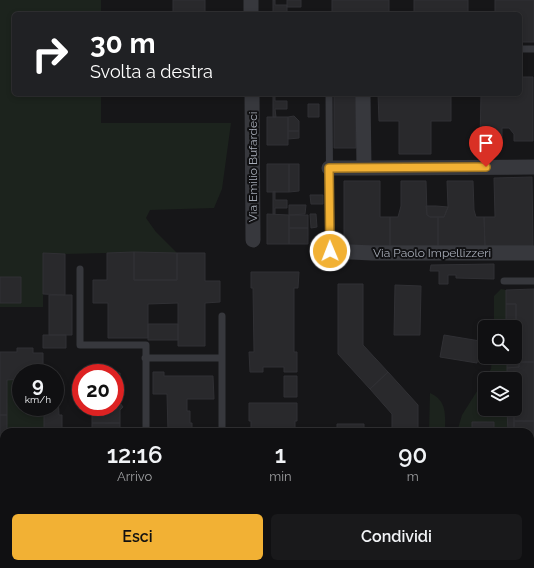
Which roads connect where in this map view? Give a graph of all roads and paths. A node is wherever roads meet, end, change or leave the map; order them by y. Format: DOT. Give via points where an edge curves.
graph roads {
  1 [pos="251,0"];
  2 [pos="251,12"];
  3 [pos="522,49"];
  4 [pos="534,49"];
  5 [pos="252,96"];
  6 [pos="329,96"];
  7 [pos="363,96"];
  8 [pos="534,167"];
  9 [pos="329,168"];
  10 [pos="364,168"];
  11 [pos="253,240"];
  12 [pos="330,251"];
  13 [pos="534,253"];
  14 [pos="80,269"];
  15 [pos="504,281"];
  16 [pos="534,281"];
  17 [pos="222,316"];
  18 [pos="145,358"];
  19 [pos="222,358"];
  20 [pos="146,428"];
  21 [pos="222,428"];
  1 -- 2 [label="street"];
  3 -- 4 [label="lane"];
  5 -- 11 [label="street, Via Emilio Bufardeci"];
  6 -- 9 [label="lane"];
  7 -- 10 [label="street"];
  8 -- 10 [label="street"];
  9 -- 10 [label="street"];
  9 -- 12 [label="lane"];
  12 -- 13 [label="street, Via Paolo Impellizzeri"];
  14 -- 18 [label="lane" via="80,345 146,345"];
  15 -- 16 [label="lane"];
  17 -- 19 [label="lane"];
  18 -- 19 [label="lane"];
  18 -- 20 [label="lane"];
  19 -- 21 [label="lane"];
}
